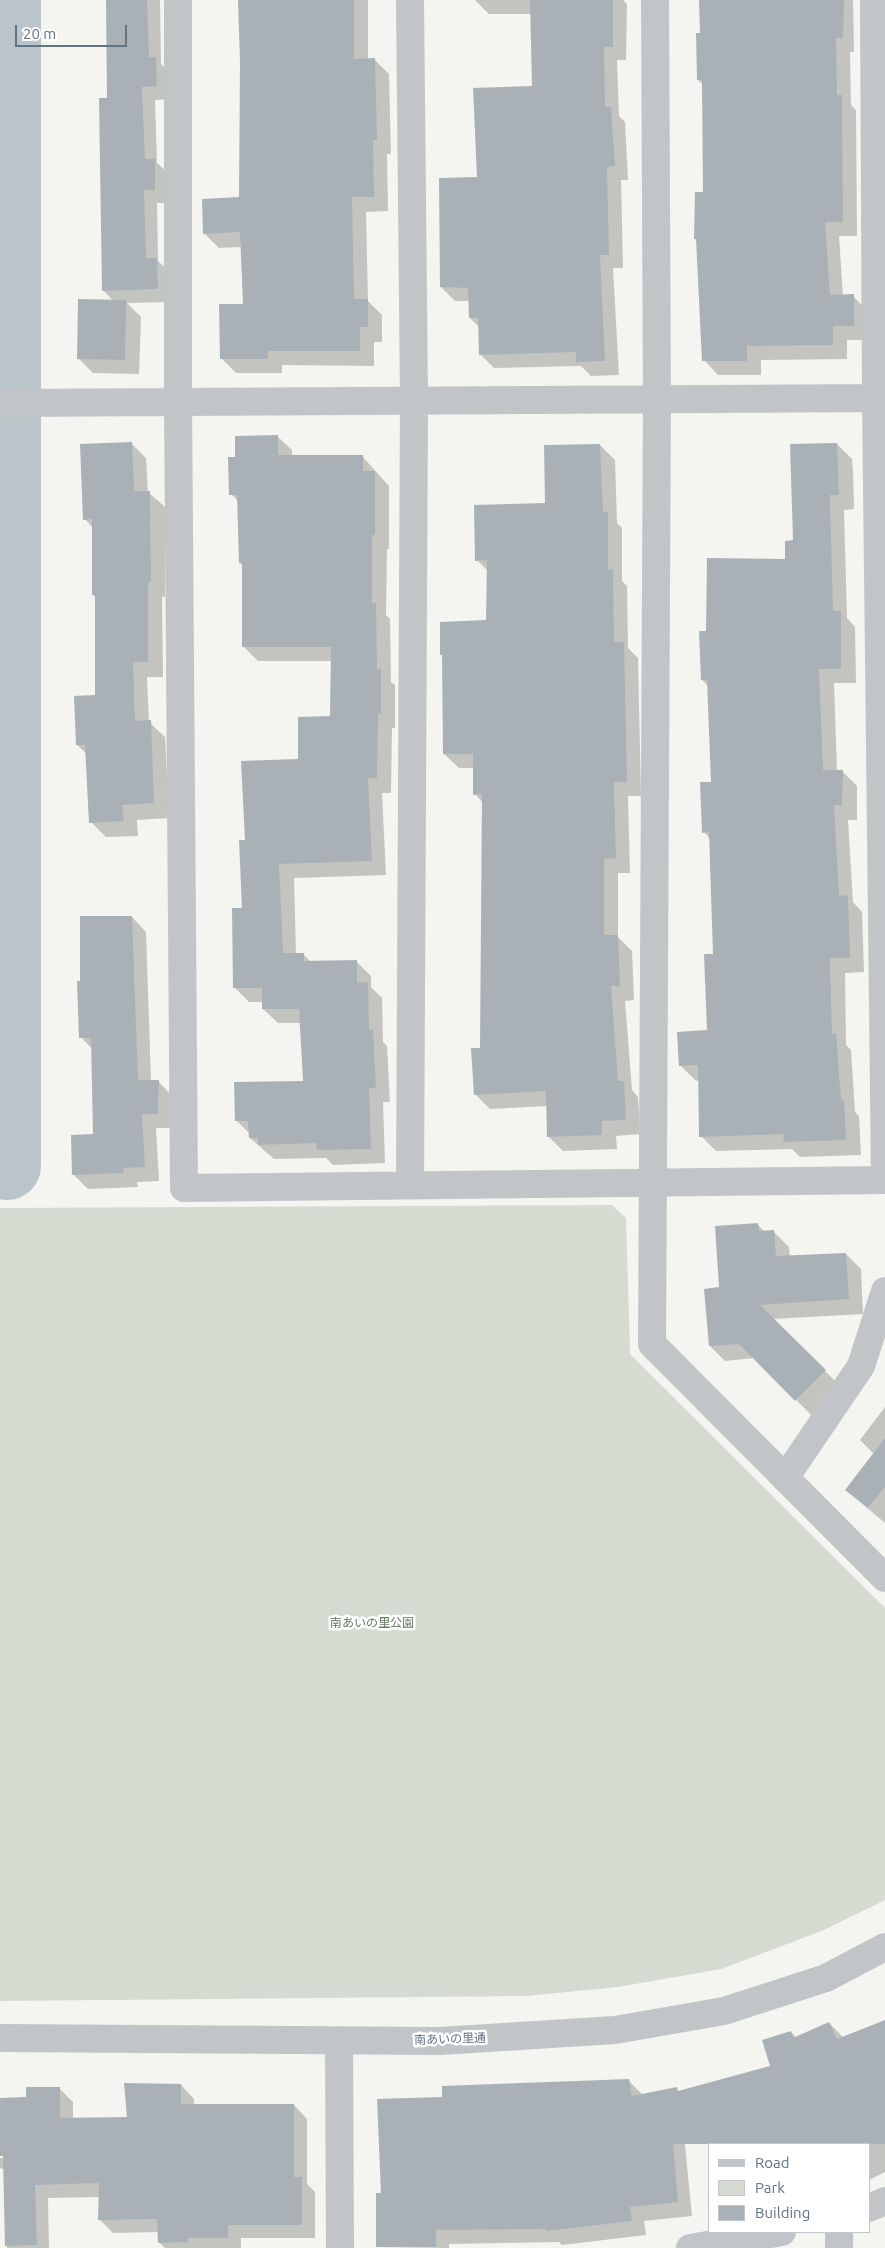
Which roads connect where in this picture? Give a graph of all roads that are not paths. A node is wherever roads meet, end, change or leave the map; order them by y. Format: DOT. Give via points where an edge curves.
graph roads {
  1 [pos="178,0"];
  2 [pos="410,0"];
  3 [pos="655,0"];
  4 [pos="874,0"];
  5 [pos="880,398"];
  6 [pos="657,400"];
  7 [pos="178,401"];
  8 [pos="414,401"];
  9 [pos="0,403"];
  10 [pos="885,1179"];
  11 [pos="653,1182"];
  12 [pos="410,1185"];
  13 [pos="885,1291"];
  14 [pos="785,1478"];
  15 [pos="885,1578"];
  16 [pos="885,1947"];
  17 [pos="0,2038"];
  18 [pos="339,2041"];
  19 [pos="885,2201"];
  20 [pos="870,2208"];
  21 [pos="776,2233"];
  22 [pos="839,2233"];
  23 [pos="340,2248"];
  24 [pos="690,2248"];
  25 [pos="839,2248"];
  1 -- 7 [label="street"];
  2 -- 8 [label="street"];
  3 -- 6 [label="street"];
  4 -- 5 [label="street"];
  5 -- 6 [label="street"];
  5 -- 10 [label="street"];
  6 -- 8 [label="street"];
  6 -- 11 [label="street"];
  7 -- 8 [label="street"];
  7 -- 9 [label="street"];
  7 -- 12 [label="street" via="184,1188"];
  8 -- 12 [label="street"];
  10 -- 11 [label="street"];
  11 -- 12 [label="street"];
  11 -- 14 [label="street" via="652,1344"];
  13 -- 14 [label="street" via="861,1366"];
  14 -- 15 [label="street"];
  16 -- 18 [label="street, 南あいの里通" via="826,1978 724,2011 615,2030 440,2041"];
  17 -- 18 [label="street, 南あいの里通"];
  18 -- 23 [label="street"];
  19 -- 20 [label="street"];
  21 -- 24 [label="street"];
  22 -- 25 [label="street"];
}
